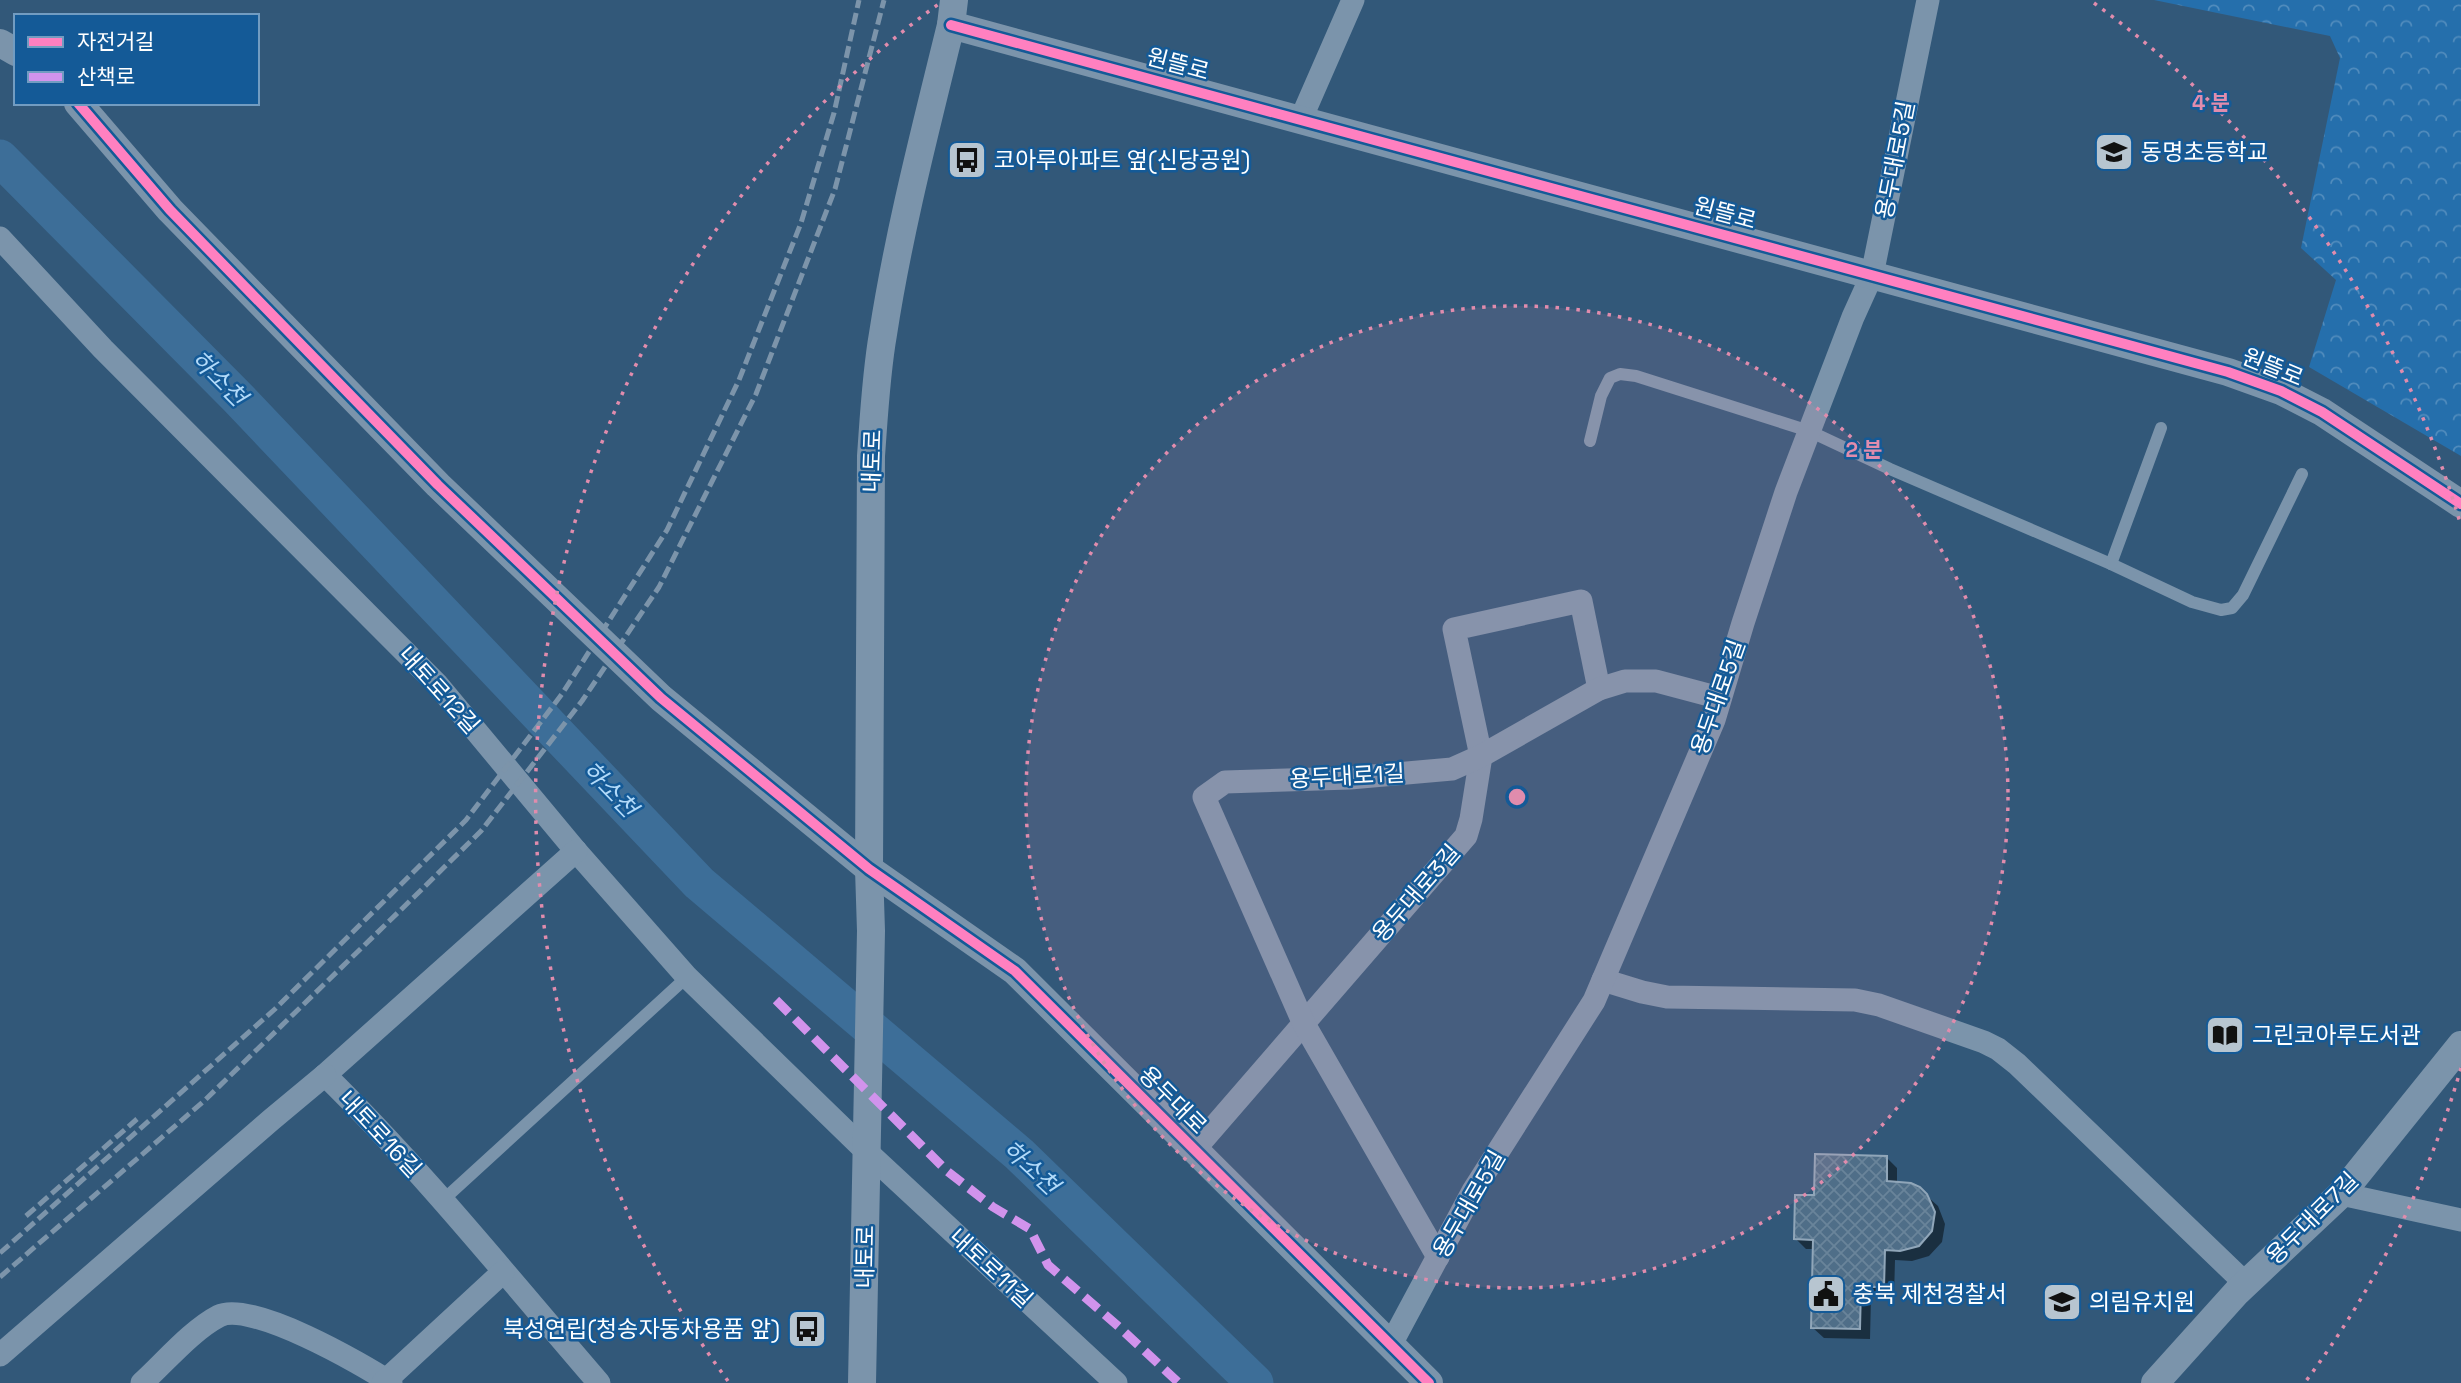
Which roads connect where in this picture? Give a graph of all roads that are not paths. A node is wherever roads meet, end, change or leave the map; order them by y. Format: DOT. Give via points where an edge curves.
graph roads {
  1 [pos="1353,0"];
  2 [pos="1928,0"];
  3 [pos="953,12"];
  4 [pos="80,105"];
  5 [pos="1301,119"];
  6 [pos="0,238"];
  7 [pos="1872,275"];
  8 [pos="2161,428"];
  9 [pos="1809,431"];
  10 [pos="1590,441"];
  11 [pos="2302,474"];
  12 [pos="2461,504"];
  13 [pos="2111,564"];
  14 [pos="1599,689"];
  15 [pos="1720,698"];
  16 [pos="1481,756"];
  17 [pos="576,851"];
  18 [pos="869,869"];
  19 [pos="687,977"];
  20 [pos="1603,980"];
  21 [pos="1304,1024"];
  22 [pos="2461,1045"];
  23 [pos="325,1075"];
  24 [pos="867,1142"];
  25 [pos="1194,1150"];
  26 [pos="2342,1194"];
  27 [pos="442,1201"];
  28 [pos="2461,1220"];
  29 [pos="1438,1257"];
  30 [pos="503,1272"];
  31 [pos="2246,1284"];
  32 [pos="1390,1346"];
  33 [pos="0,1355"];
  34 [pos="387,1382"];
  35 [pos="142,1383"];
  36 [pos="599,1383"];
  37 [pos="862,1383"];
  38 [pos="1116,1383"];
  39 [pos="1429,1383"];
  40 [pos="2155,1383"];
  1 -- 5 [label="street"];
  2 -- 7 [label="street, 용두대로5길"];
  3 -- 5 [label="street, 원뜰로"];
  3 -- 18 [label="street, 내토로" via="910,195 875,388"];
  4 -- 18 [label="street, 용두대로" via="170,210 438,485 661,698"];
  5 -- 7 [label="street, 원뜰로"];
  6 -- 17 [label="street, 내토로12길" via="103,349 437,684"];
  7 -- 9 [label="street, 용두대로5길"];
  7 -- 12 [label="street, 원뜰로" via="2185,358 2281,391 2334,419"];
  8 -- 13 [label="lane"];
  9 -- 10 [label="lane" via="1620,374 1610,378 1601,396"];
  9 -- 13 [label="lane"];
  9 -- 15 [label="street, 용두대로5길"];
  11 -- 13 [label="lane" via="2244,594 2232,608 2221,610 2192,602"];
  14 -- 15 [label="street, 용두대로1길" via="1625,681 1656,681"];
  14 -- 16 [label="street, 용두대로1길"];
  14 -- 16 [label="street, 용두대로3길" via="1581,601 1454,629"];
  15 -- 20 [label="street, 용두대로5길"];
  16 -- 21 [label="street, 용두대로3길" via="1466,836"];
  16 -- 21 [label="street, 용두대로1길" via="1452,769 1225,782 1204,797"];
  17 -- 19 [label="street, 내토로12길"];
  17 -- 23 [label="street, 내토로16길"];
  18 -- 24 [label="street, 내토로"];
  18 -- 25 [label="street, 용두대로" via="1015,971"];
  19 -- 24 [label="street, 내토로12길"];
  19 -- 27 [label="lane"];
  20 -- 29 [label="street, 용두대로5길" via="1473,1191"];
  20 -- 31 [label="street" via="1667,997 1855,1000 1984,1042 2017,1065"];
  21 -- 25 [label="street, 용두대로3길"];
  21 -- 29 [label="street"];
  22 -- 26 [label="street, 용두대로7길"];
  23 -- 27 [label="street, 내토로16길"];
  23 -- 33 [label="street"];
  24 -- 37 [label="street, 내토로"];
  24 -- 38 [label="street, 내토로11길"];
  25 -- 32 [label="street, 용두대로"];
  26 -- 28 [label="street"];
  26 -- 31 [label="street, 용두대로7길"];
  27 -- 30 [label="street, 내토로16길"];
  29 -- 32 [label="street, 용두대로5길"];
  30 -- 34 [label="street"];
  30 -- 36 [label="street, 내토로16길"];
  31 -- 40 [label="street, 용두대로7길"];
  32 -- 39 [label="street, 용두대로"];
  34 -- 35 [label="street" via="310,1338 234,1312 203,1326"];
}
